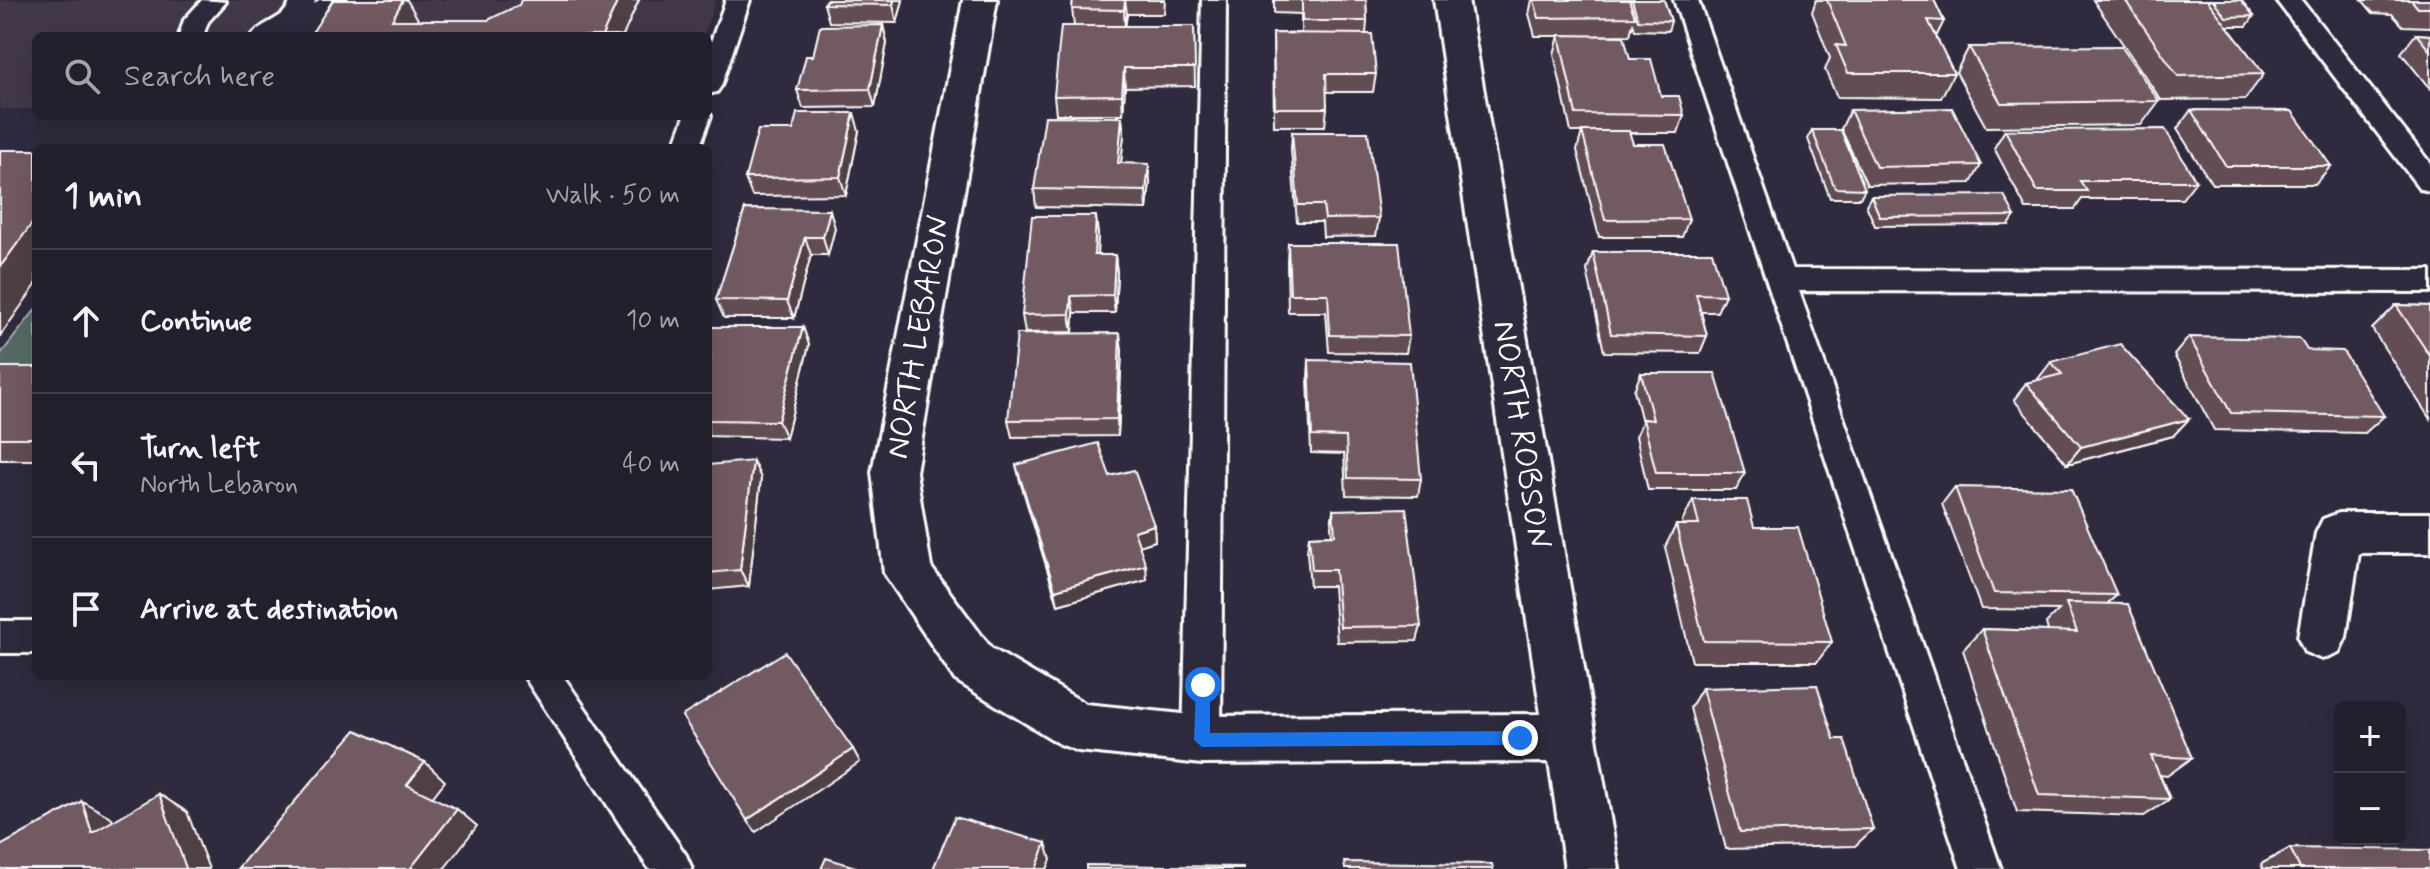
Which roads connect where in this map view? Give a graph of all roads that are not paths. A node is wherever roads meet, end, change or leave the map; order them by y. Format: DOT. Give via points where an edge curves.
graph roads {
  1 [pos="303,0"];
  2 [pos="334,0"];
  3 [pos="738,0"];
  4 [pos="980,0"];
  5 [pos="1214,0"];
  6 [pos="1451,0"];
  7 [pos="1686,0"];
  8 [pos="2288,0"];
  9 [pos="214,2"];
  10 [pos="205,32"];
  11 [pos="274,32"];
  12 [pos="296,32"];
  13 [pos="712,75"];
  14 [pos="696,120"];
  15 [pos="688,144"];
  16 [pos="2430,182"];
  17 [pos="1782,280"];
  18 [pos="2430,281"];
  19 [pos="2430,533"];
  20 [pos="0,637"];
  21 [pos="32,637"];
  22 [pos="2322,637"];
  23 [pos="545,680"];
  24 [pos="1571,738"];
  25 [pos="1202,740"];
  26 [pos="672,869"];
  27 [pos="1592,869"];
  28 [pos="1981,869"];
  1 -- 11 [label="lane" via="297,16"];
  2 -- 12 [label="lane"];
  3 -- 13 [label="lane"];
  4 -- 25 [label="street, NORTH LEBARON" via="894,472 908,573 973,664 1078,727"];
  5 -- 25 [label="lane"];
  6 -- 24 [label="street, NORTH ROBSON"];
  7 -- 17 [label="lane"];
  8 -- 16 [label="lane"];
  9 -- 10 [label="lane"];
  14 -- 15 [label="lane"];
  17 -- 18 [label="lane"];
  17 -- 28 [label="lane"];
  19 -- 22 [label="street" via="2339,533"];
  20 -- 21 [label="lane"];
  23 -- 26 [label="lane"];
  24 -- 25 [label="street, NORTH LEBARON"];
  24 -- 27 [label="street, NORTH ROBSON"];
}
